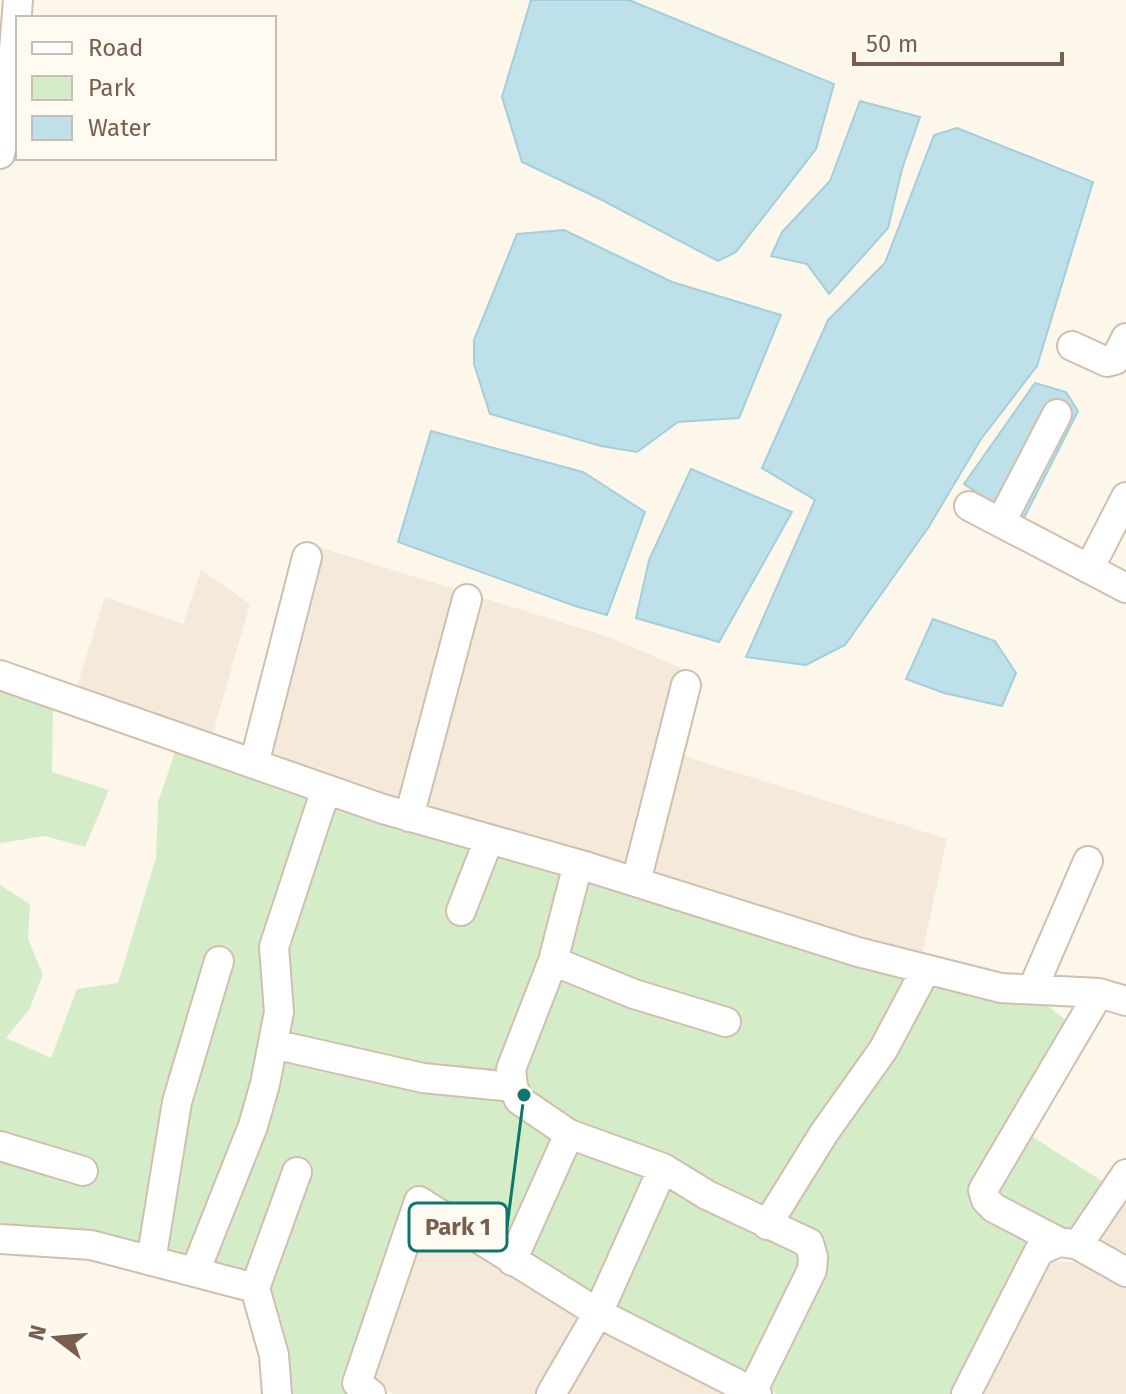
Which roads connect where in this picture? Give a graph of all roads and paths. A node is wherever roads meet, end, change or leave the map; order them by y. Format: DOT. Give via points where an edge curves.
graph roads {
  1 [pos="16,50"];
  2 [pos="14,100"];
  3 [pos="0,154"];
  4 [pos="1126,338"];
  5 [pos="1072,346"];
  6 [pos="1057,414"];
  7 [pos="1126,497"];
  8 [pos="969,506"];
  9 [pos="1001,522"];
  10 [pos="307,557"];
  11 [pos="1089,569"];
  12 [pos="1126,588"];
  13 [pos="467,599"];
  14 [pos="0,675"];
  15 [pos="686,685"];
  16 [pos="254,764"];
  17 [pos="326,789"];
  18 [pos="409,817"];
  19 [pos="489,839"];
  20 [pos="1088,861"];
  21 [pos="578,864"];
  22 [pos="636,882"];
  23 [pos="461,911"];
  24 [pos="219,961"];
  25 [pos="553,961"];
  26 [pos="926,969"];
  27 [pos="1033,988"];
  28 [pos="1113,997"];
  29 [pos="726,1022"];
  30 [pos="273,1044"];
  31 [pos="513,1087"];
  32 [pos="569,1134"];
  33 [pos="0,1146"];
  34 [pos="663,1168"];
  35 [pos="83,1171"];
  36 [pos="297,1172"];
  37 [pos="1126,1174"];
  38 [pos="767,1225"];
  39 [pos="0,1239"];
  40 [pos="1068,1244"];
  41 [pos="151,1261"];
  42 [pos="512,1261"];
  43 [pos="195,1272"];
  44 [pos="1126,1272"];
  45 [pos="255,1288"];
  46 [pos="598,1313"];
  47 [pos="753,1393"];
  48 [pos="277,1394"];
  49 [pos="371,1394"];
  50 [pos="551,1394"];
  51 [pos="966,1394"];
  1 -- 2 [label="street"];
  2 -- 3 [label="street"];
  4 -- 5 [label="street" via="1115,360 1107,362"];
  6 -- 9 [label="street"];
  7 -- 11 [label="street"];
  8 -- 9 [label="street"];
  9 -- 11 [label="street"];
  10 -- 16 [label="street"];
  11 -- 12 [label="street"];
  13 -- 18 [label="street"];
  14 -- 16 [label="street"];
  15 -- 22 [label="street"];
  16 -- 17 [label="street"];
  17 -- 18 [label="street"];
  17 -- 30 [label="street" via="274,947 279,1012"];
  18 -- 19 [label="street"];
  19 -- 21 [label="street"];
  19 -- 23 [label="street"];
  20 -- 27 [label="street"];
  21 -- 22 [label="street"];
  21 -- 25 [label="street"];
  22 -- 26 [label="street"];
  24 -- 41 [label="street" via="177,1102"];
  25 -- 29 [label="street" via="634,994"];
  25 -- 31 [label="street" via="511,1069"];
  26 -- 27 [label="street" via="1001,988"];
  26 -- 38 [label="street" via="883,1050"];
  27 -- 28 [label="street"];
  28 -- 40 [label="street" via="983,1190 994,1208"];
  30 -- 31 [label="street" via="423,1078"];
  30 -- 43 [label="street" via="253,1126"];
  31 -- 32 [label="street" via="519,1100"];
  32 -- 34 [label="street"];
  32 -- 42 [label="street"];
  33 -- 35 [label="street"];
  34 -- 38 [label="street"];
  34 -- 46 [label="street"];
  36 -- 45 [label="street"];
  37 -- 40 [label="street"];
  38 -- 47 [label="street" via="809,1243 812,1270"];
  39 -- 41 [label="street" via="91,1245"];
  40 -- 44 [label="street"];
  40 -- 51 [label="street" via="1039,1251"];
  41 -- 43 [label="street"];
  42 -- 46 [label="street"];
  42 -- 49 [label="street" via="419,1201 357,1383"];
  43 -- 45 [label="street"];
  45 -- 48 [label="street" via="274,1355"];
  46 -- 47 [label="street"];
  46 -- 50 [label="street"];
}
